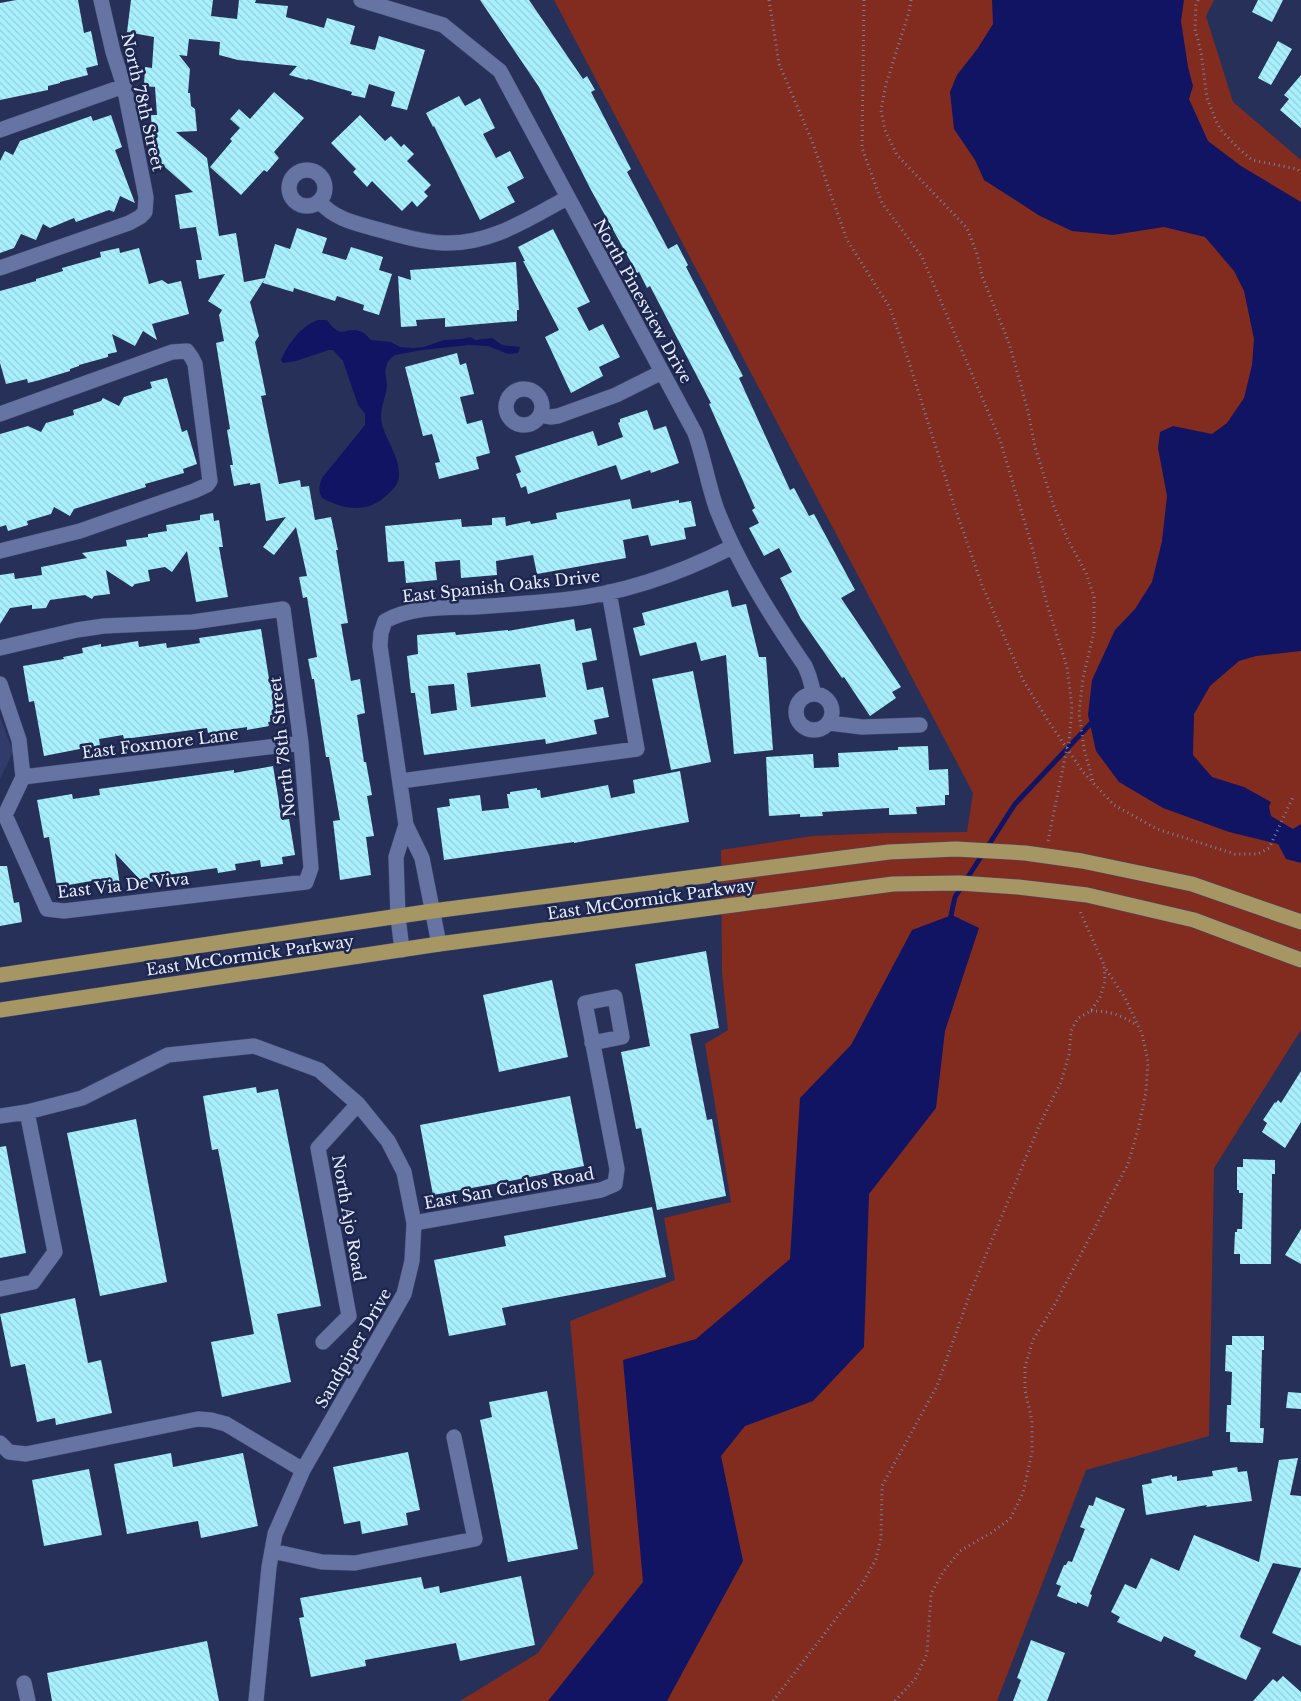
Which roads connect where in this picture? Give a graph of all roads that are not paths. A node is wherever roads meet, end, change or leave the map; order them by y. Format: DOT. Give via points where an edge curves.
graph roads {
  1 [pos="101,0"];
  2 [pos="361,0"];
  3 [pos="124,86"];
  4 [pos="0,130"];
  5 [pos="567,198"];
  6 [pos="319,201"];
  7 [pos="0,268"];
  8 [pos="662,372"];
  9 [pos="0,414"];
  10 [pos="540,415"];
  11 [pos="732,547"];
  12 [pos="0,552"];
  13 [pos="609,592"];
  14 [pos="0,648"];
  15 [pos="0,684"];
  16 [pos="814,694"];
  17 [pos="828,723"];
  18 [pos="920,725"];
  19 [pos="302,743"];
  20 [pos="22,776"];
  21 [pos="401,781"];
  22 [pos="2,815"];
  23 [pos="406,825"];
  24 [pos="306,882"];
  25 [pos="433,912"];
  26 [pos="398,917"];
  27 [pos="1301,922"];
  28 [pos="439,944"];
  29 [pos="402,950"];
  30 [pos="1301,960"];
  31 [pos="0,975"];
  32 [pos="0,1010"];
  33 [pos="592,1043"];
  34 [pos="358,1104"];
  35 [pos="27,1112"];
  36 [pos="0,1116"];
  37 [pos="414,1223"];
  38 [pos="0,1289"];
  39 [pos="323,1342"];
  40 [pos="454,1437"];
  41 [pos="0,1442"];
  42 [pos="303,1470"];
  43 [pos="272,1551"];
  44 [pos="24,1683"];
  45 [pos="28,1701"];
  46 [pos="256,1701"];
  1 -- 3 [label="street, North 78th Street"];
  2 -- 5 [label="street, North Pinesview Drive" via="443,25 500,71"];
  3 -- 4 [label="street"];
  3 -- 7 [label="street, North 78th Street" via="146,197 145,212 130,223"];
  5 -- 6 [label="street" via="500,234 456,243 419,240 345,220 326,210"];
  5 -- 8 [label="street, North Pinesview Drive"];
  8 -- 10 [label="street" via="616,395 568,412 550,417"];
  8 -- 11 [label="street, North Pinesview Drive" via="695,433 716,508"];
  9 -- 12 [label="street" via="167,354 187,351 194,364 210,481 194,491 80,531"];
  11 -- 13 [label="street, East Spanish Oaks Drive" via="681,571"];
  11 -- 16 [label="street, North Pinesview Drive" via="766,608 805,666"];
  13 -- 21 [label="street, East Spanish Oaks Drive" via="556,601 416,610 385,621 380,646"];
  13 -- 21 [label="street" via="637,749"];
  14 -- 19 [label="street, North 78th Street" via="104,626 193,622 283,609"];
  15 -- 20 [label="street" via="19,740"];
  16 -- 17 [label="street" via="823,696 831,705"];
  16 -- 17 [label="street" via="806,696 798,704 798,720 812,730"];
  17 -- 18 [label="street" via="862,727"];
  19 -- 20 [label="street, East Foxmore Lane"];
  19 -- 24 [label="street, North 78th Street" via="310,868"];
  20 -- 22 [label="street"];
  21 -- 23 [label="street"];
  22 -- 24 [label="street, East Via De Viva" via="47,909 64,911"];
  23 -- 25 [label="street" via="422,858"];
  23 -- 26 [label="street" via="396,857"];
  25 -- 26 [label="main road, East McCormick Parkway"];
  25 -- 27 [label="main road, East McCormick Parkway" via="889,852 956,849 1026,852 1192,884"];
  25 -- 28 [label="street"];
  26 -- 29 [label="street"];
  26 -- 31 [label="main road, East McCormick Parkway"];
  28 -- 29 [label="main road, East McCormick Parkway"];
  28 -- 30 [label="main road, East McCormick Parkway" via="893,884 958,883 1018,887 1096,898 1194,920"];
  29 -- 32 [label="main road, East McCormick Parkway"];
  33 -- 37 [label="street, East San Carlos Road" via="618,1169 615,1184 601,1190"];
  34 -- 35 [label="street, Sandpiper Drive" via="319,1070 254,1046 168,1055 82,1098"];
  34 -- 37 [label="street, Sandpiper Drive" via="388,1140 404,1172"];
  34 -- 39 [label="street, North Ajo Road" via="318,1148 349,1316"];
  35 -- 36 [label="street, Sandpiper Drive"];
  35 -- 38 [label="street" via="55,1252 33,1282"];
  37 -- 42 [label="street, Sandpiper Drive" via="412,1261 404,1294"];
  40 -- 43 [label="street" via="475,1539 355,1563 322,1562"];
  41 -- 42 [label="street" via="9,1452 26,1454 198,1420 212,1420 226,1424"];
  42 -- 43 [label="street, Sandpiper Drive" via="275,1534"];
  43 -- 46 [label="street, Sandpiper Drive"];
  44 -- 45 [label="street"];
}
